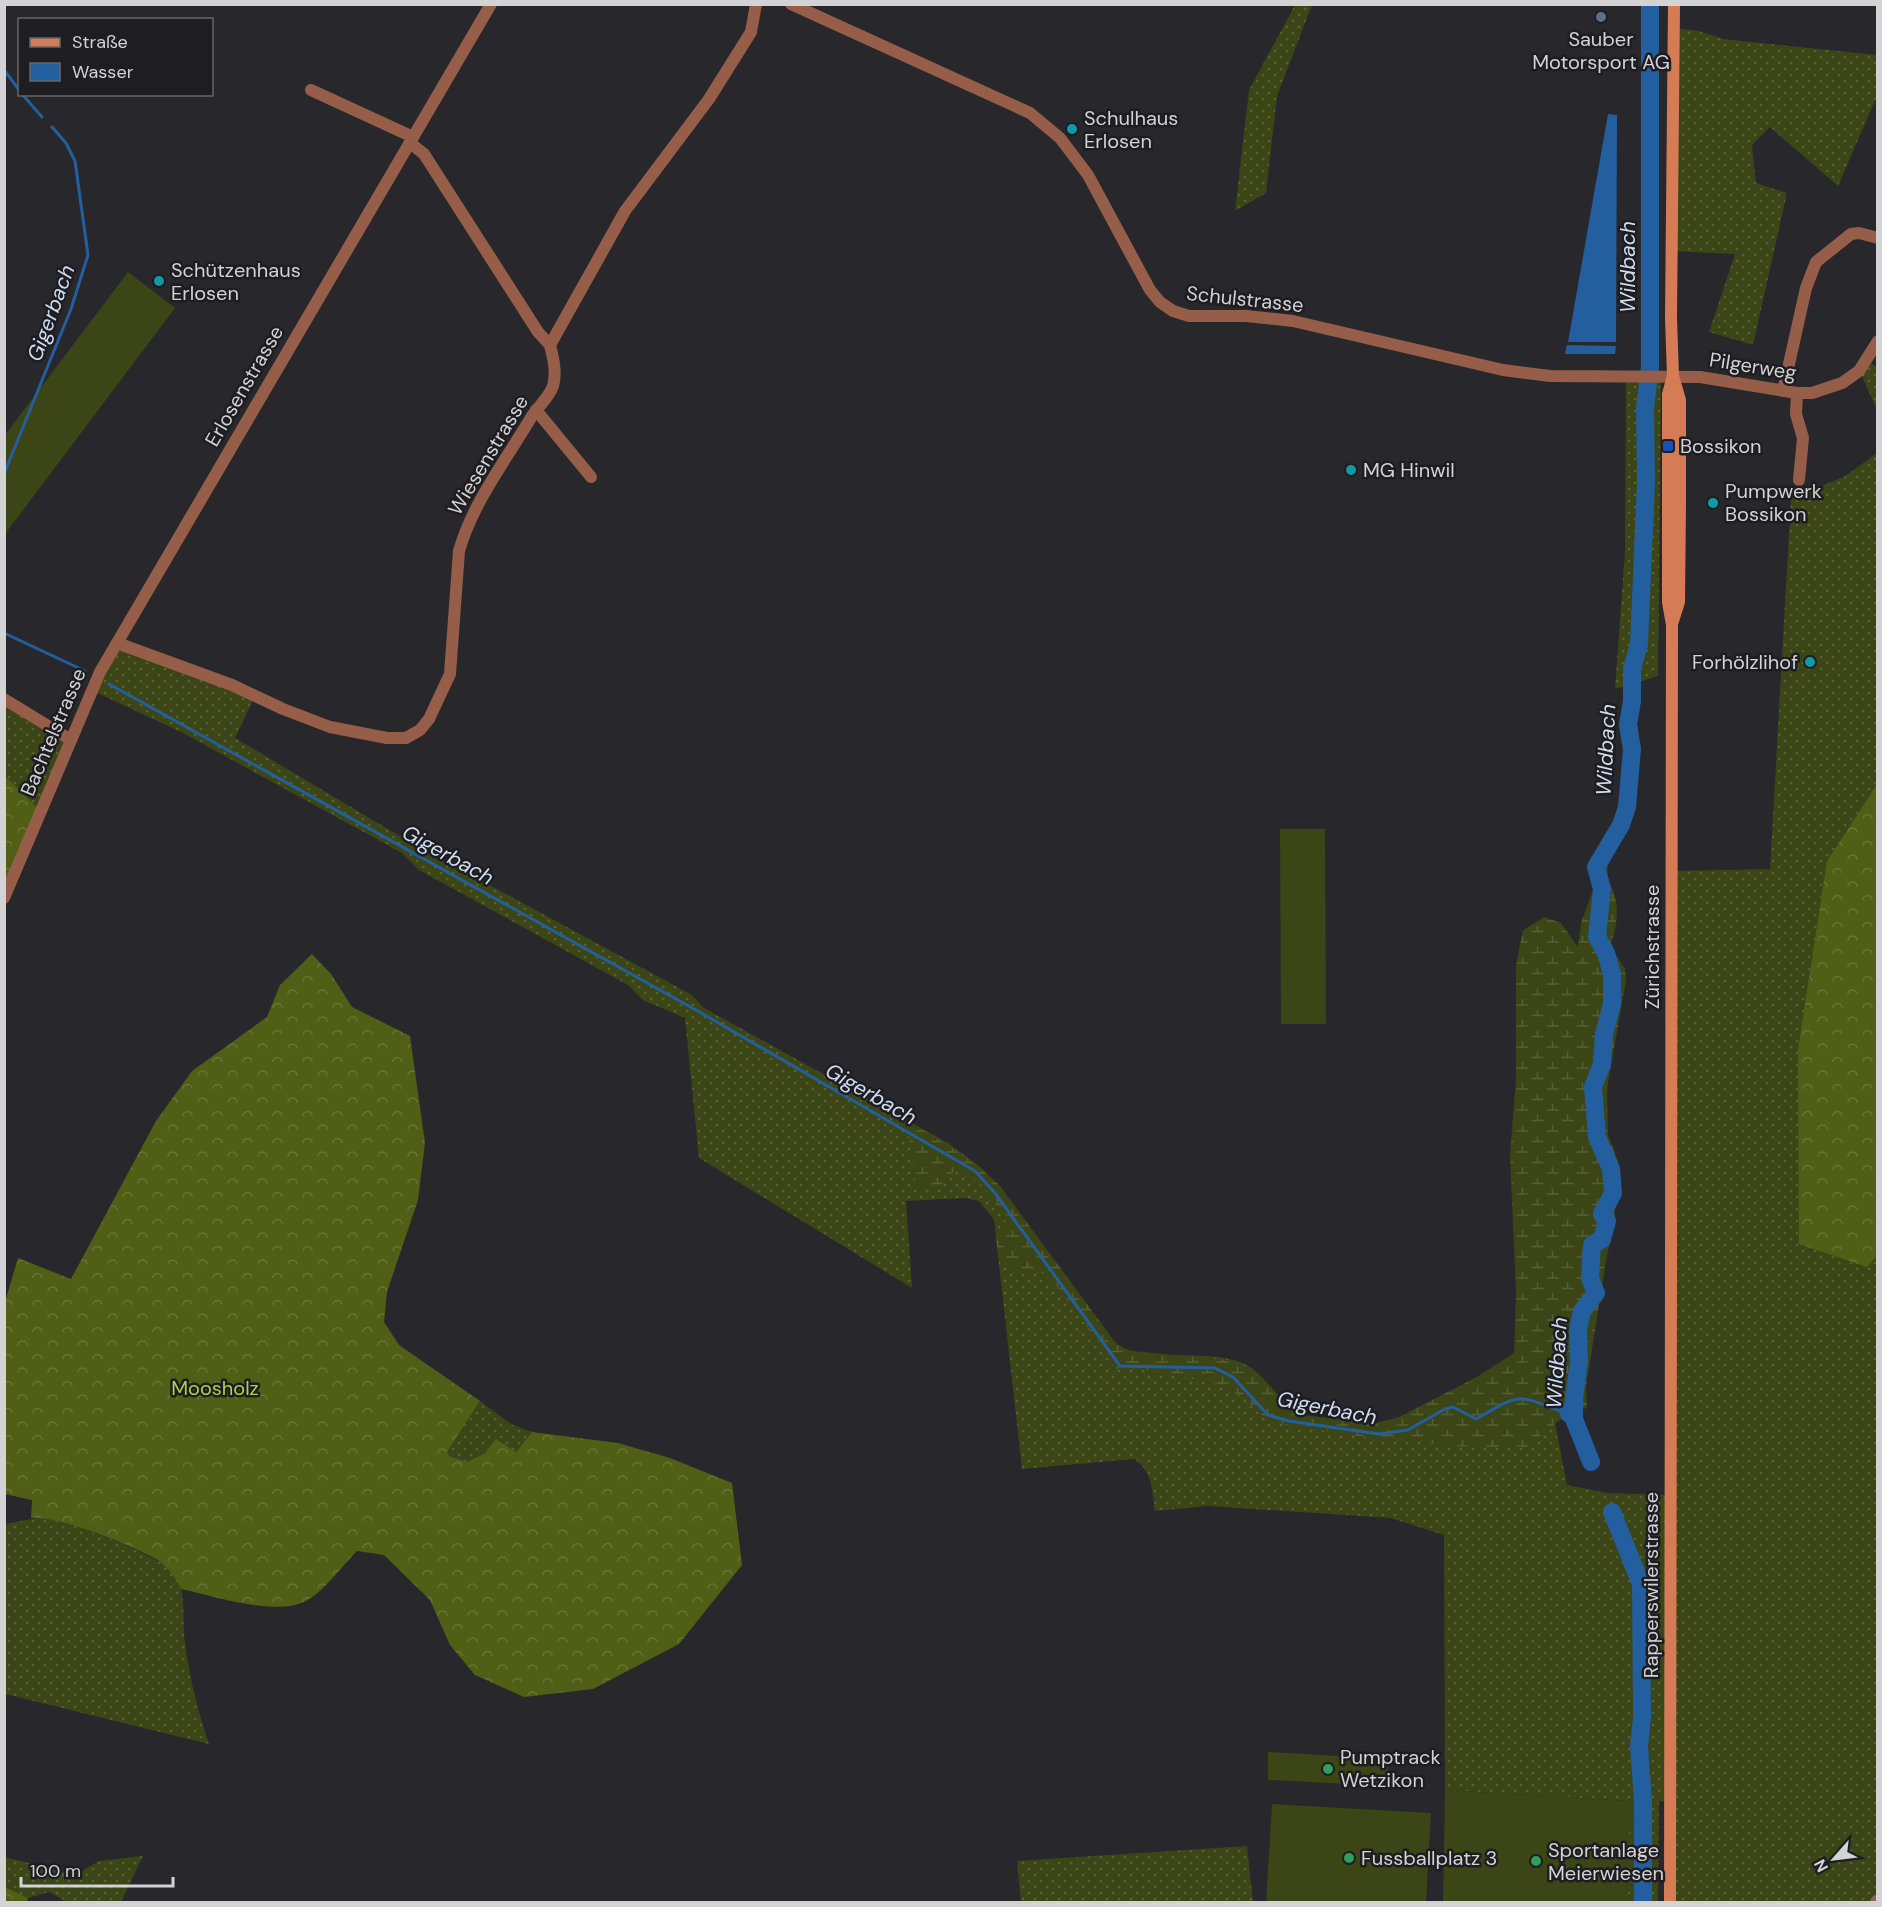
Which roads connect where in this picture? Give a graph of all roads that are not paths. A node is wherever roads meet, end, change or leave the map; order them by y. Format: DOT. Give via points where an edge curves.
graph roads {
  1 [pos="491,4"];
  2 [pos="756,4"];
  3 [pos="791,4"];
  4 [pos="1674,4"];
  5 [pos="311,90"];
  6 [pos="411,140"];
  7 [pos="1878,238"];
  8 [pos="1878,341"];
  9 [pos="550,345"];
  10 [pos="1673,376"];
  11 [pos="1783,391"];
  12 [pos="1797,393"];
  13 [pos="536,410"];
  14 [pos="591,477"];
  15 [pos="1799,480"];
  16 [pos="131,619"];
  17 [pos="117,643"];
  18 [pos="4,699"];
  19 [pos="71,740"];
  20 [pos="4,898"];
  21 [pos="1670,1268"];
  22 [pos="1670,1902"];
  1 -- 6 [label="street, Erlosenstrasse"];
  2 -- 9 [label="street" via="751,32 709,99 626,211"];
  3 -- 10 [label="street, Schulstrasse" via="1030,113 1060,138 1088,175 1150,290 1173,311 1189,316 1293,321 1526,374"];
  4 -- 10 [label="main road, Zürichstrasse"];
  5 -- 6 [label="street"];
  6 -- 9 [label="street"];
  6 -- 16 [label="street, Erlosenstrasse"];
  7 -- 11 [label="street" via="1851,234 1816,262 1806,288"];
  8 -- 12 [label="street, Pilgerweg" via="1859,371 1842,383 1824,391"];
  9 -- 13 [label="street, Wiesenstrasse" via="553,387"];
  10 -- 11 [label="street, Pilgerweg"];
  10 -- 21 [label="main road, Zürichstrasse" via="1680,400 1680,504 1679,602 1672,625"];
  11 -- 12 [label="street, Pilgerweg"];
  12 -- 15 [label="street" via="1796,414 1803,438"];
  13 -- 14 [label="street"];
  13 -- 17 [label="street, Wiesenstrasse" via="474,512 463,538 450,674 429,719 406,738 330,727 232,685"];
  16 -- 17 [label="street, Bachtelstrasse"];
  17 -- 19 [label="street, Bachtelstrasse" via="91,690"];
  18 -- 19 [label="street"];
  19 -- 20 [label="street, Bachtelstrasse"];
  21 -- 22 [label="main road, Rapperswilerstrasse"];
}
